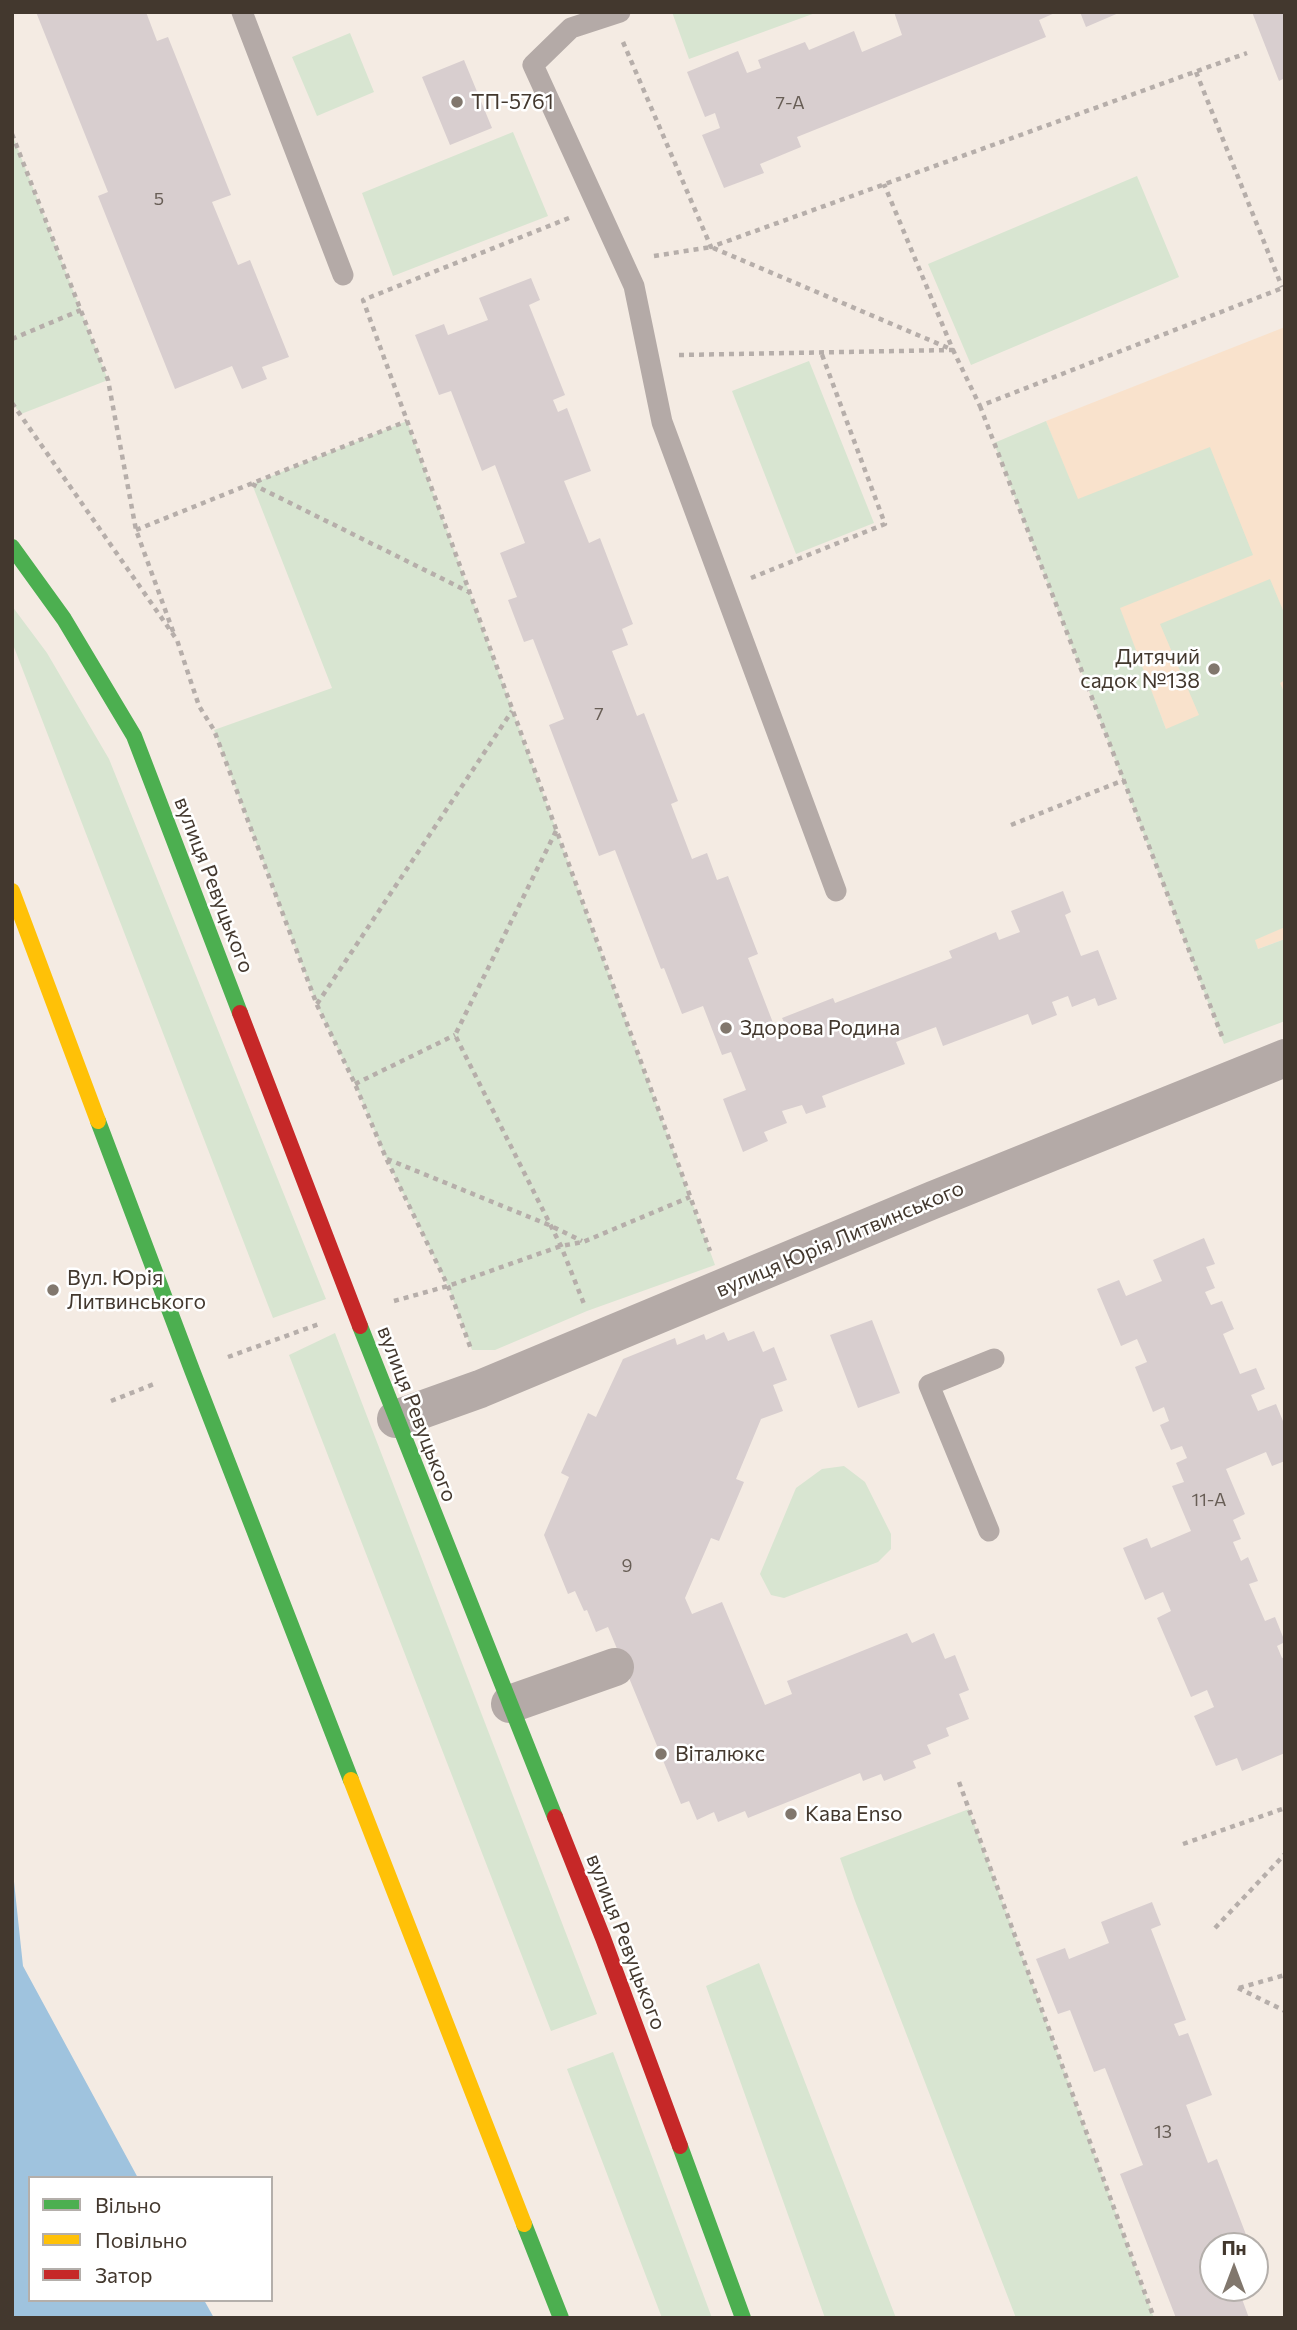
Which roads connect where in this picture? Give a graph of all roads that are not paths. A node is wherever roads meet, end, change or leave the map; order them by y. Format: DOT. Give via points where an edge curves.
graph roads {
  1 [pos="242,12"];
  2 [pos="616,14"];
  3 [pos="343,275"];
  4 [pos="12,547"];
  5 [pos="12,891"];
  6 [pos="836,891"];
  7 [pos="1285,1058"];
  8 [pos="994,1359"];
  9 [pos="396,1419"];
  10 [pos="989,1531"];
  11 [pos="615,1667"];
  12 [pos="510,1704"];
  13 [pos="561,2318"];
  14 [pos="743,2318"];
  1 -- 3 [label="lane"];
  2 -- 6 [label="lane" via="571,28 533,65 634,286 662,422"];
  4 -- 9 [label="street, вулиця Ревуцького" via="64,619 134,736"];
  5 -- 13 [label="street" via="192,1370"];
  7 -- 9 [label="street, вулиця Юрія Литвинського" via="480,1389"];
  8 -- 10 [label="lane" via="929,1385"];
  9 -- 12 [label="street, вулиця Ревуцького"];
  11 -- 12 [label="street"];
  12 -- 14 [label="street, вулиця Ревуцького" via="603,1938"];
}
